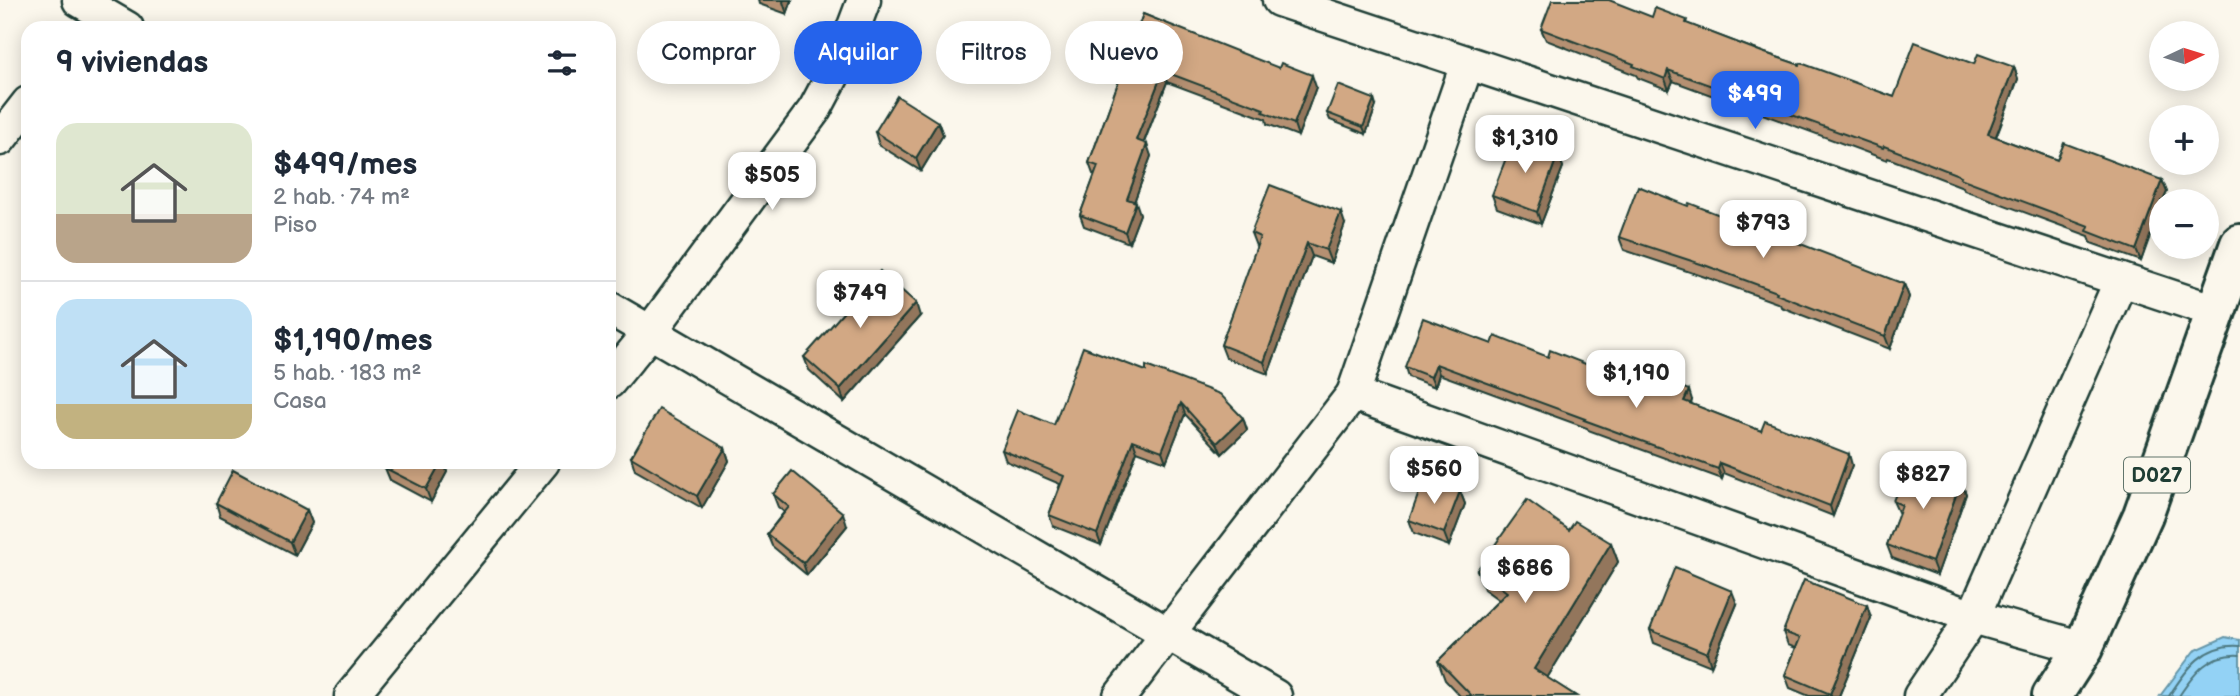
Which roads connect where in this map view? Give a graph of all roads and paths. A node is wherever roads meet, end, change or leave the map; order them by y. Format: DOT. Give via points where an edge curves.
graph roads {
  1 [pos="864,0"];
  2 [pos="1279,0"];
  3 [pos="92,10"];
  4 [pos="113,21"];
  5 [pos="1467,64"];
  6 [pos="21,112"];
  7 [pos="0,139"];
  8 [pos="2240,244"];
  9 [pos="2121,280"];
  10 [pos="2215,311"];
  11 [pos="616,312"];
  12 [pos="650,332"];
  13 [pos="616,373"];
  14 [pos="1353,394"];
  15 [pos="537,469"];
  16 [pos="1973,617"];
  17 [pos="1169,634"];
  18 [pos="2082,648"];
  19 [pos="351,696"];
  20 [pos="1120,696"];
  21 [pos="1275,696"];
  22 [pos="1920,696"];
  23 [pos="2052,696"];
  1 -- 12 [label="street" via="842,58 815,109"];
  2 -- 5 [label="street"];
  3 -- 4 [label="street"];
  5 -- 9 [label="street"];
  5 -- 14 [label="street"];
  6 -- 7 [label="street"];
  8 -- 10 [label="main road, D027"];
  9 -- 10 [label="street"];
  9 -- 16 [label="street"];
  10 -- 18 [label="main road, D027" via="2143,515"];
  11 -- 12 [label="street"];
  12 -- 13 [label="street"];
  12 -- 17 [label="street"];
  14 -- 16 [label="street"];
  14 -- 17 [label="street"];
  15 -- 19 [label="street"];
  16 -- 18 [label="street"];
  16 -- 22 [label="street"];
  17 -- 20 [label="street"];
  17 -- 21 [label="street"];
  18 -- 23 [label="main road, D027"];
}
